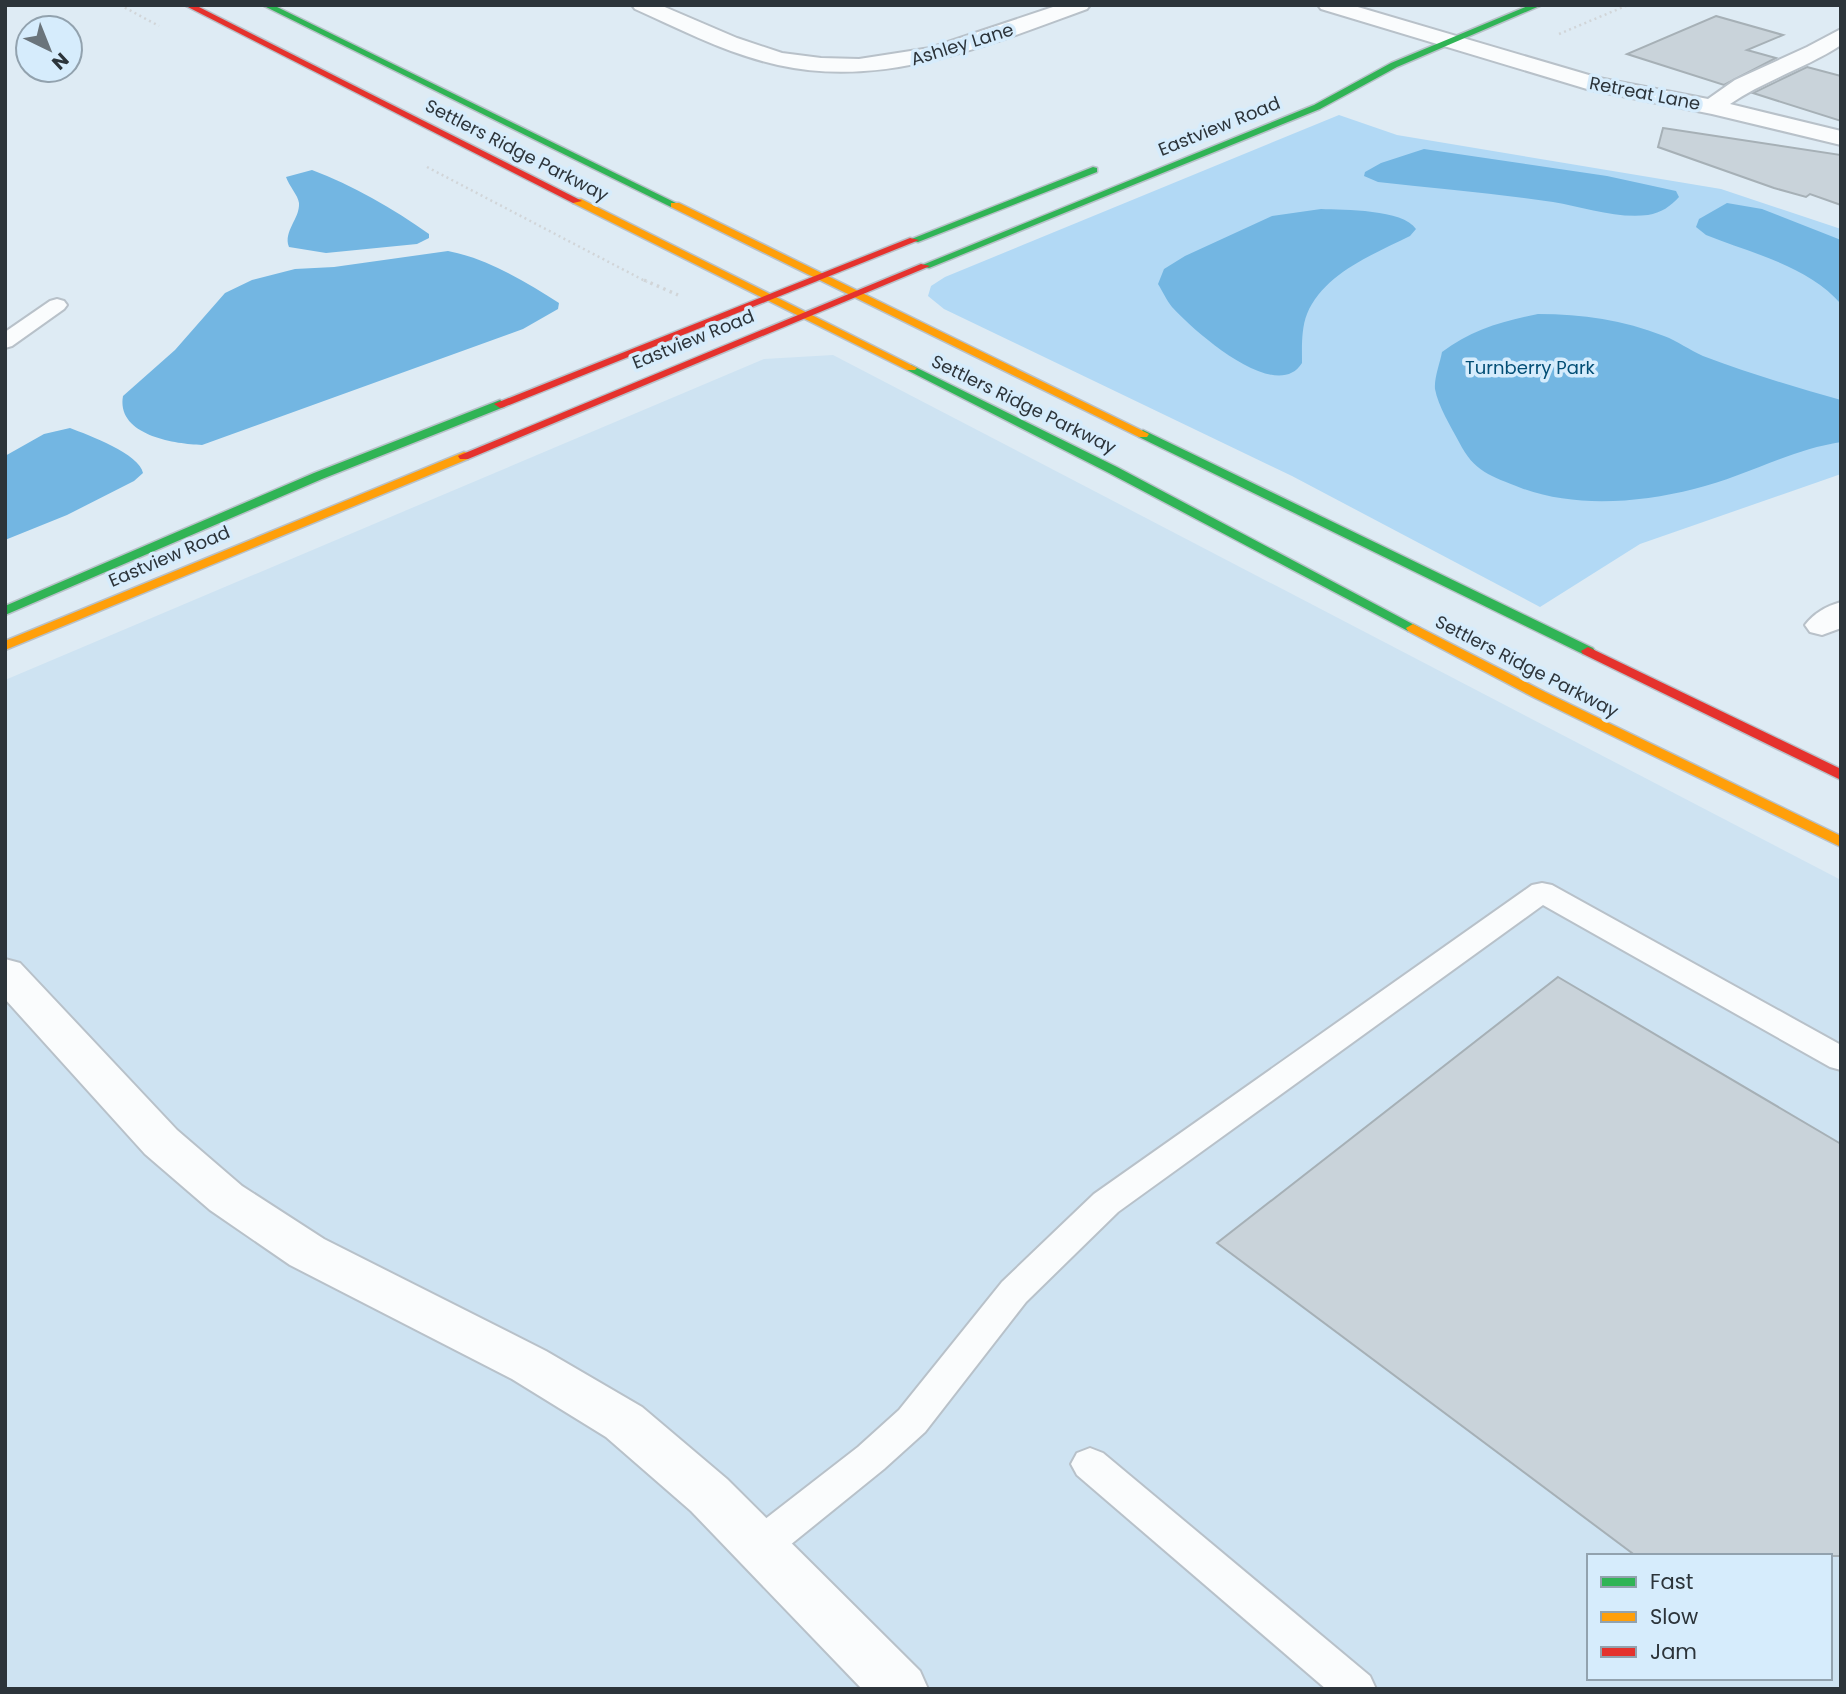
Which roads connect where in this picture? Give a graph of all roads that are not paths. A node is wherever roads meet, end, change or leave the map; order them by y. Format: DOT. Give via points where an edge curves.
graph roads {
  1 [pos="188,5"];
  2 [pos="266,5"];
  3 [pos="642,5"];
  4 [pos="1080,5"];
  5 [pos="1328,5"];
  6 [pos="1538,5"];
  7 [pos="1841,35"];
  8 [pos="1450,41"];
  9 [pos="1394,65"];
  10 [pos="1328,83"];
  11 [pos="1712,107"];
  12 [pos="1841,138"];
  13 [pos="1108,164"];
  14 [pos="821,277"];
  15 [pos="855,294"];
  16 [pos="768,298"];
  17 [pos="57,305"];
  18 [pos="803,315"];
  19 [pos="5,342"];
  20 [pos="5,611"];
  21 [pos="5,646"];
  22 [pos="1841,775"];
  23 [pos="1841,842"];
  24 [pos="5,973"];
  25 [pos="1841,1059"];
  26 [pos="1090,1464"];
  27 [pos="760,1546"];
  28 [pos="900,1689"];
  29 [pos="1356,1689"];
  1 -- 16 [label="street, Settlers Ridge Parkway"];
  2 -- 14 [label="street, Settlers Ridge Parkway"];
  3 -- 4 [label="street, Ashley Lane" via="770,56 842,67 923,58"];
  5 -- 8 [label="street, Retreat Lane"];
  6 -- 8 [label="street, Eastview Road"];
  7 -- 11 [label="street" via="1743,85"];
  8 -- 9 [label="street, Eastview Road"];
  8 -- 11 [label="street, Retreat Lane" via="1595,84"];
  9 -- 10 [label="street, Eastview Road"];
  9 -- 15 [label="street, Eastview Road" via="1306,111"];
  11 -- 12 [label="street, Retreat Lane"];
  13 -- 14 [label="street, Eastview Road"];
  14 -- 15 [label="street, Settlers Ridge Parkway"];
  14 -- 16 [label="street, Eastview Road"];
  15 -- 18 [label="street, Eastview Road"];
  15 -- 22 [label="street, Settlers Ridge Parkway"];
  16 -- 18 [label="street, Settlers Ridge Parkway"];
  16 -- 20 [label="street, Eastview Road" via="318,476"];
  17 -- 19 [label="lane"];
  18 -- 21 [label="street, Eastview Road"];
  18 -- 23 [label="street, Settlers Ridge Parkway" via="1126,477 1540,695"];
  24 -- 27 [label="street" via="160,1142 226,1198 307,1252 529,1365 624,1422 709,1494"];
  25 -- 27 [label="lane" via="1542,892 1107,1203 1014,1292 912,1421"];
  26 -- 29 [label="lane"];
  27 -- 28 [label="street"];
}
